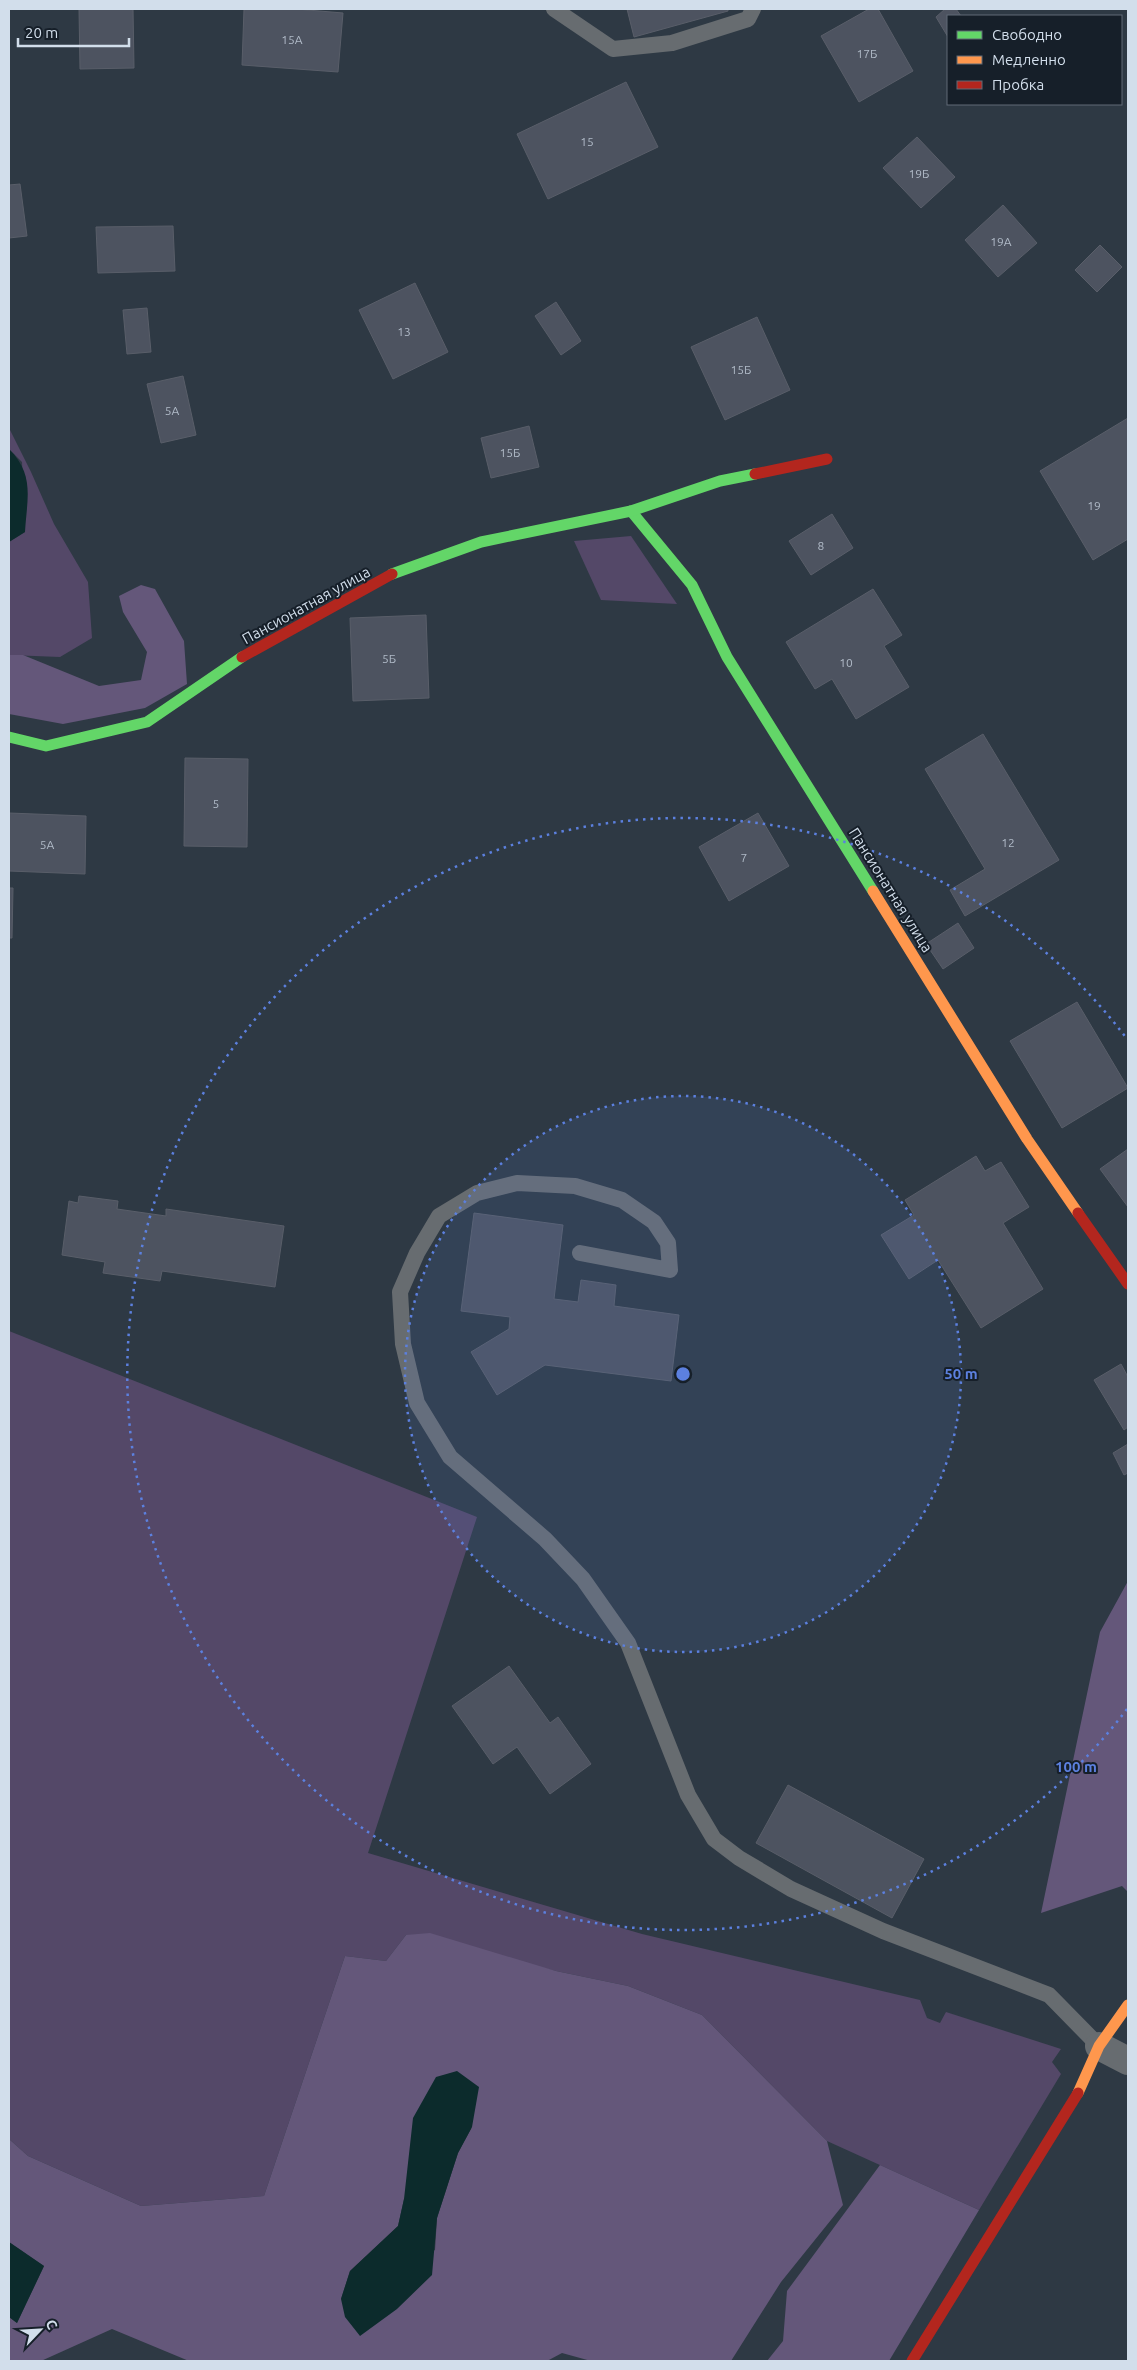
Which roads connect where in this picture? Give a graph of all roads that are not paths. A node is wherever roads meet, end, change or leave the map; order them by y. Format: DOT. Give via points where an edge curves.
graph roads {
  1 [pos="554,9"];
  2 [pos="753,9"];
  3 [pos="827,459"];
  4 [pos="631,511"];
  5 [pos="9,738"];
  6 [pos="580,1253"];
  7 [pos="1128,1284"];
  8 [pos="1128,2004"];
  9 [pos="1098,2046"];
  10 [pos="1128,2061"];
  11 [pos="912,2361"];
  1 -- 2 [label="lane" via="613,49 672,43 748,19"];
  3 -- 4 [label="street, Пансионатная улица" via="720,481"];
  4 -- 5 [label="street, Пансионатная улица" via="481,542 399,571 234,662 147,722 46,746"];
  4 -- 7 [label="street, Пансионатная улица" via="692,585 727,657 1027,1139"];
  6 -- 9 [label="lane" via="670,1270 668,1243 654,1222 622,1200 575,1186 517,1183 477,1193 439,1216 416,1253 400,1292 403,1344 417,1403 450,1457 545,1539 584,1579 628,1643 688,1795 714,1839 791,1889 883,1931 1049,1995"];
  8 -- 9 [label="street"];
  9 -- 10 [label="street"];
  9 -- 11 [label="street" via="1078,2092"];
}
